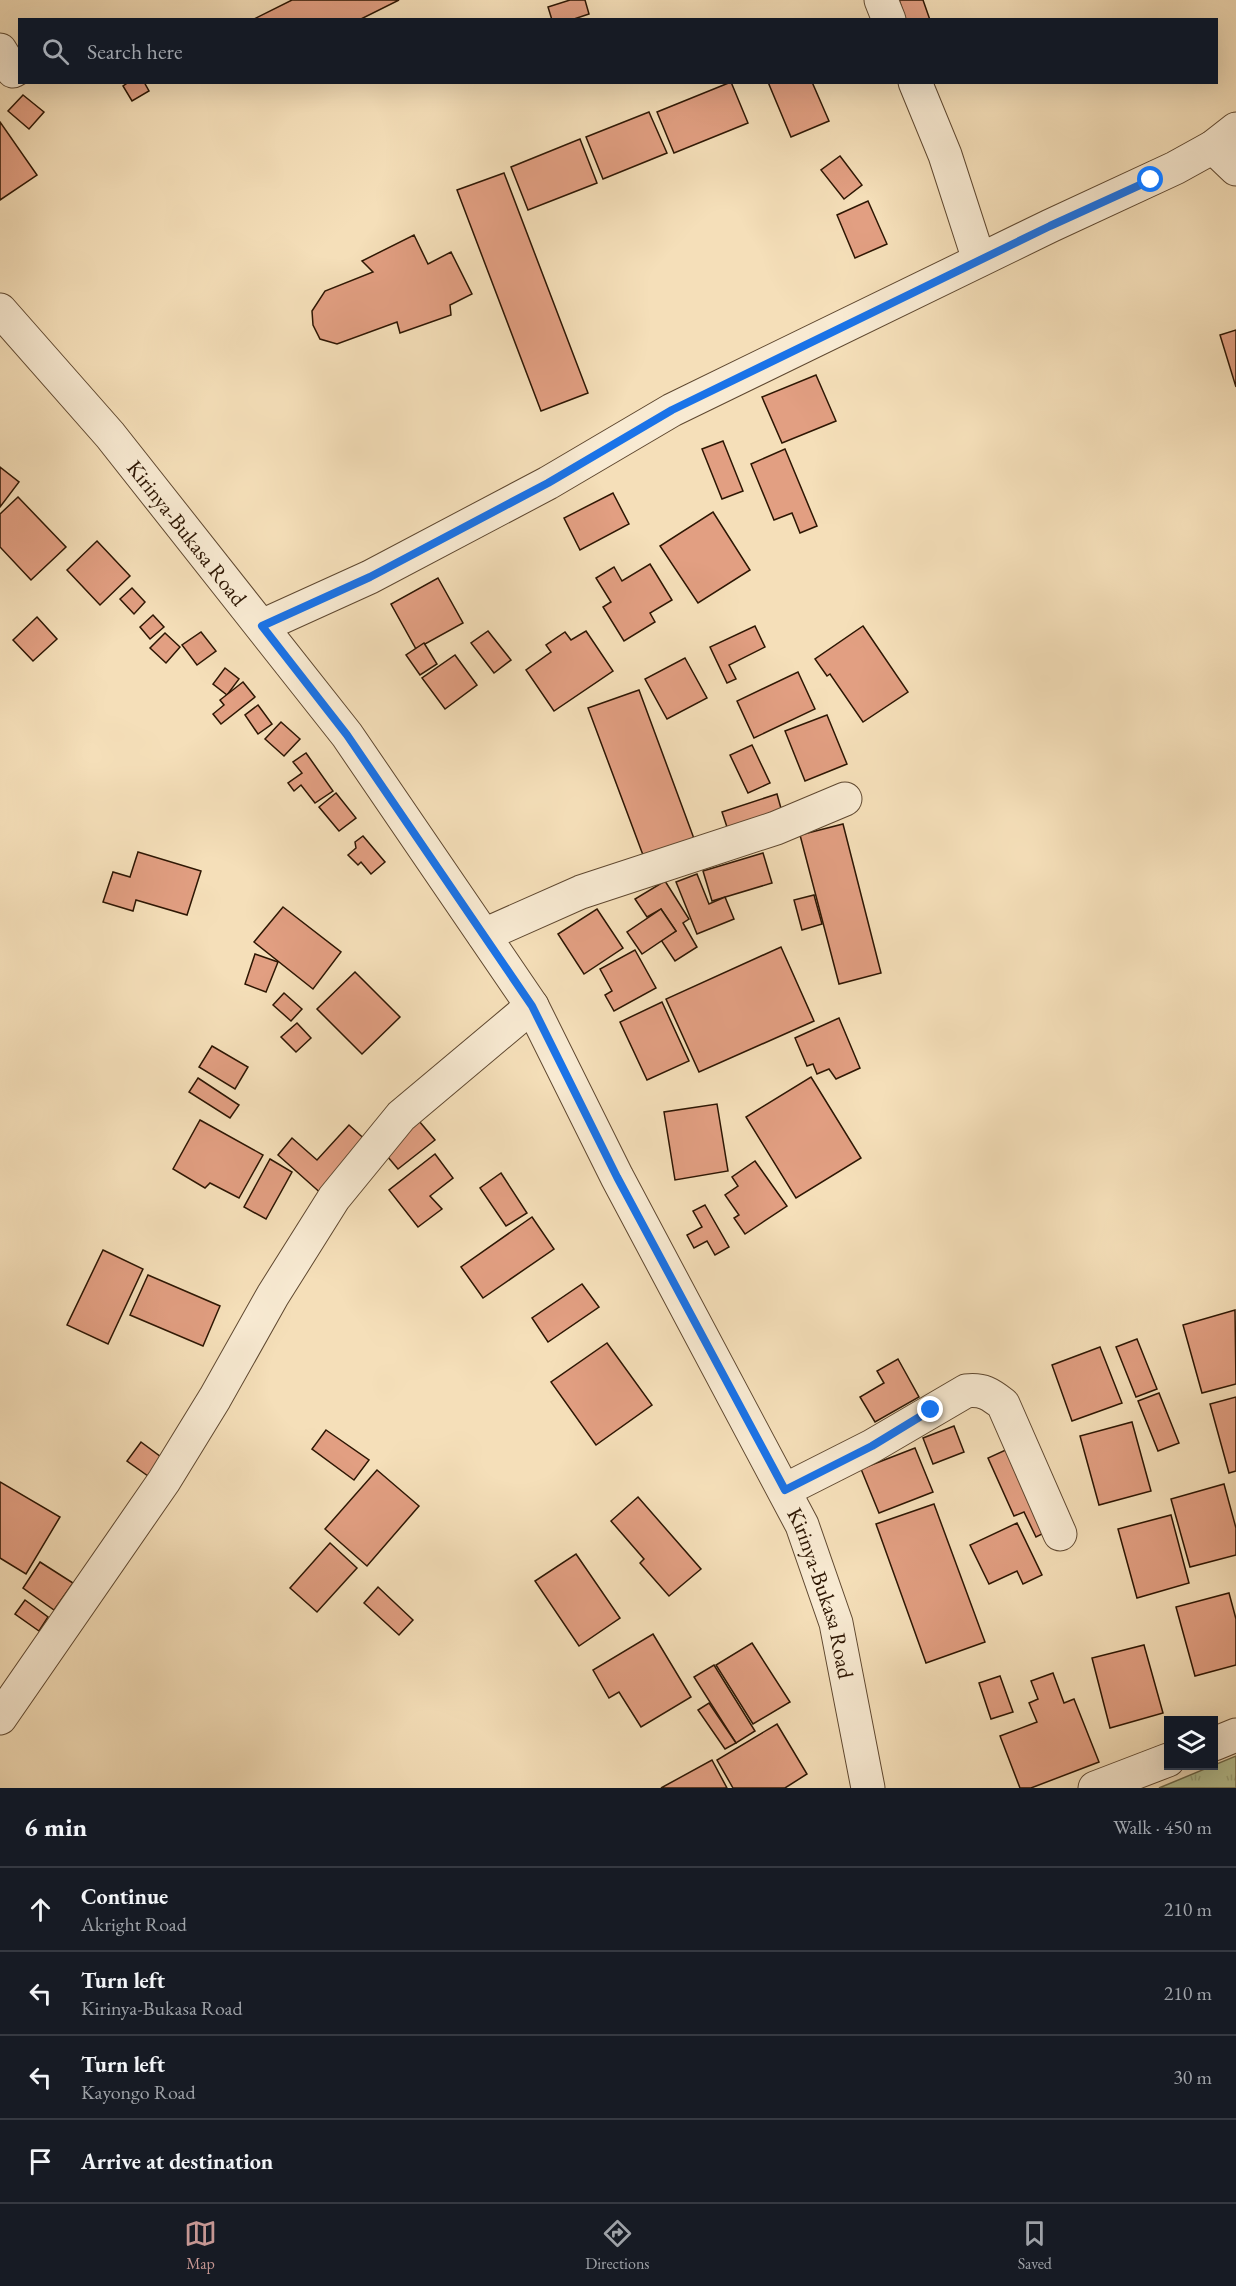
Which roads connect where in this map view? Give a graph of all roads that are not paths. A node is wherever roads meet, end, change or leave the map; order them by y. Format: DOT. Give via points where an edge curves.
graph roads {
  1 [pos="880,0"];
  2 [pos="888,18"];
  3 [pos="0,50"];
  4 [pos="18,68"];
  5 [pos="916,84"];
  6 [pos="1228,148"];
  7 [pos="979,260"];
  8 [pos="0,310"];
  9 [pos="262,626"];
  10 [pos="845,799"];
  11 [pos="484,935"];
  12 [pos="532,1006"];
  13 [pos="785,1490"];
  14 [pos="1060,1534"];
  15 [pos="0,1718"];
  16 [pos="1236,1735"];
  17 [pos="1218,1742"];
  18 [pos="1164,1762"];
  19 [pos="867,1788"];
  20 [pos="1095,1788"];
  1 -- 2 [label="street"];
  3 -- 4 [label="street" via="13,72"];
  5 -- 7 [label="street" via="945,155"];
  6 -- 7 [label="street" via="1175,168"];
  7 -- 9 [label="street" via="672,410 548,483 370,577"];
  8 -- 9 [label="street, Kirinya-Bukasa Road" via="110,435"];
  9 -- 11 [label="street, Kirinya-Bukasa Road" via="347,735"];
  10 -- 11 [label="street" via="776,828 581,892"];
  11 -- 12 [label="street, Kirinya-Bukasa Road"];
  12 -- 13 [label="street, Kirinya-Bukasa Road" via="617,1177"];
  12 -- 15 [label="street" via="401,1116 334,1198 164,1481"];
  13 -- 14 [label="street" via="872,1446 966,1391 977,1390 1003,1404"];
  13 -- 19 [label="street, Kirinya-Bukasa Road" via="802,1525 836,1623"];
  16 -- 17 [label="street"];
  18 -- 20 [label="street"];
}
